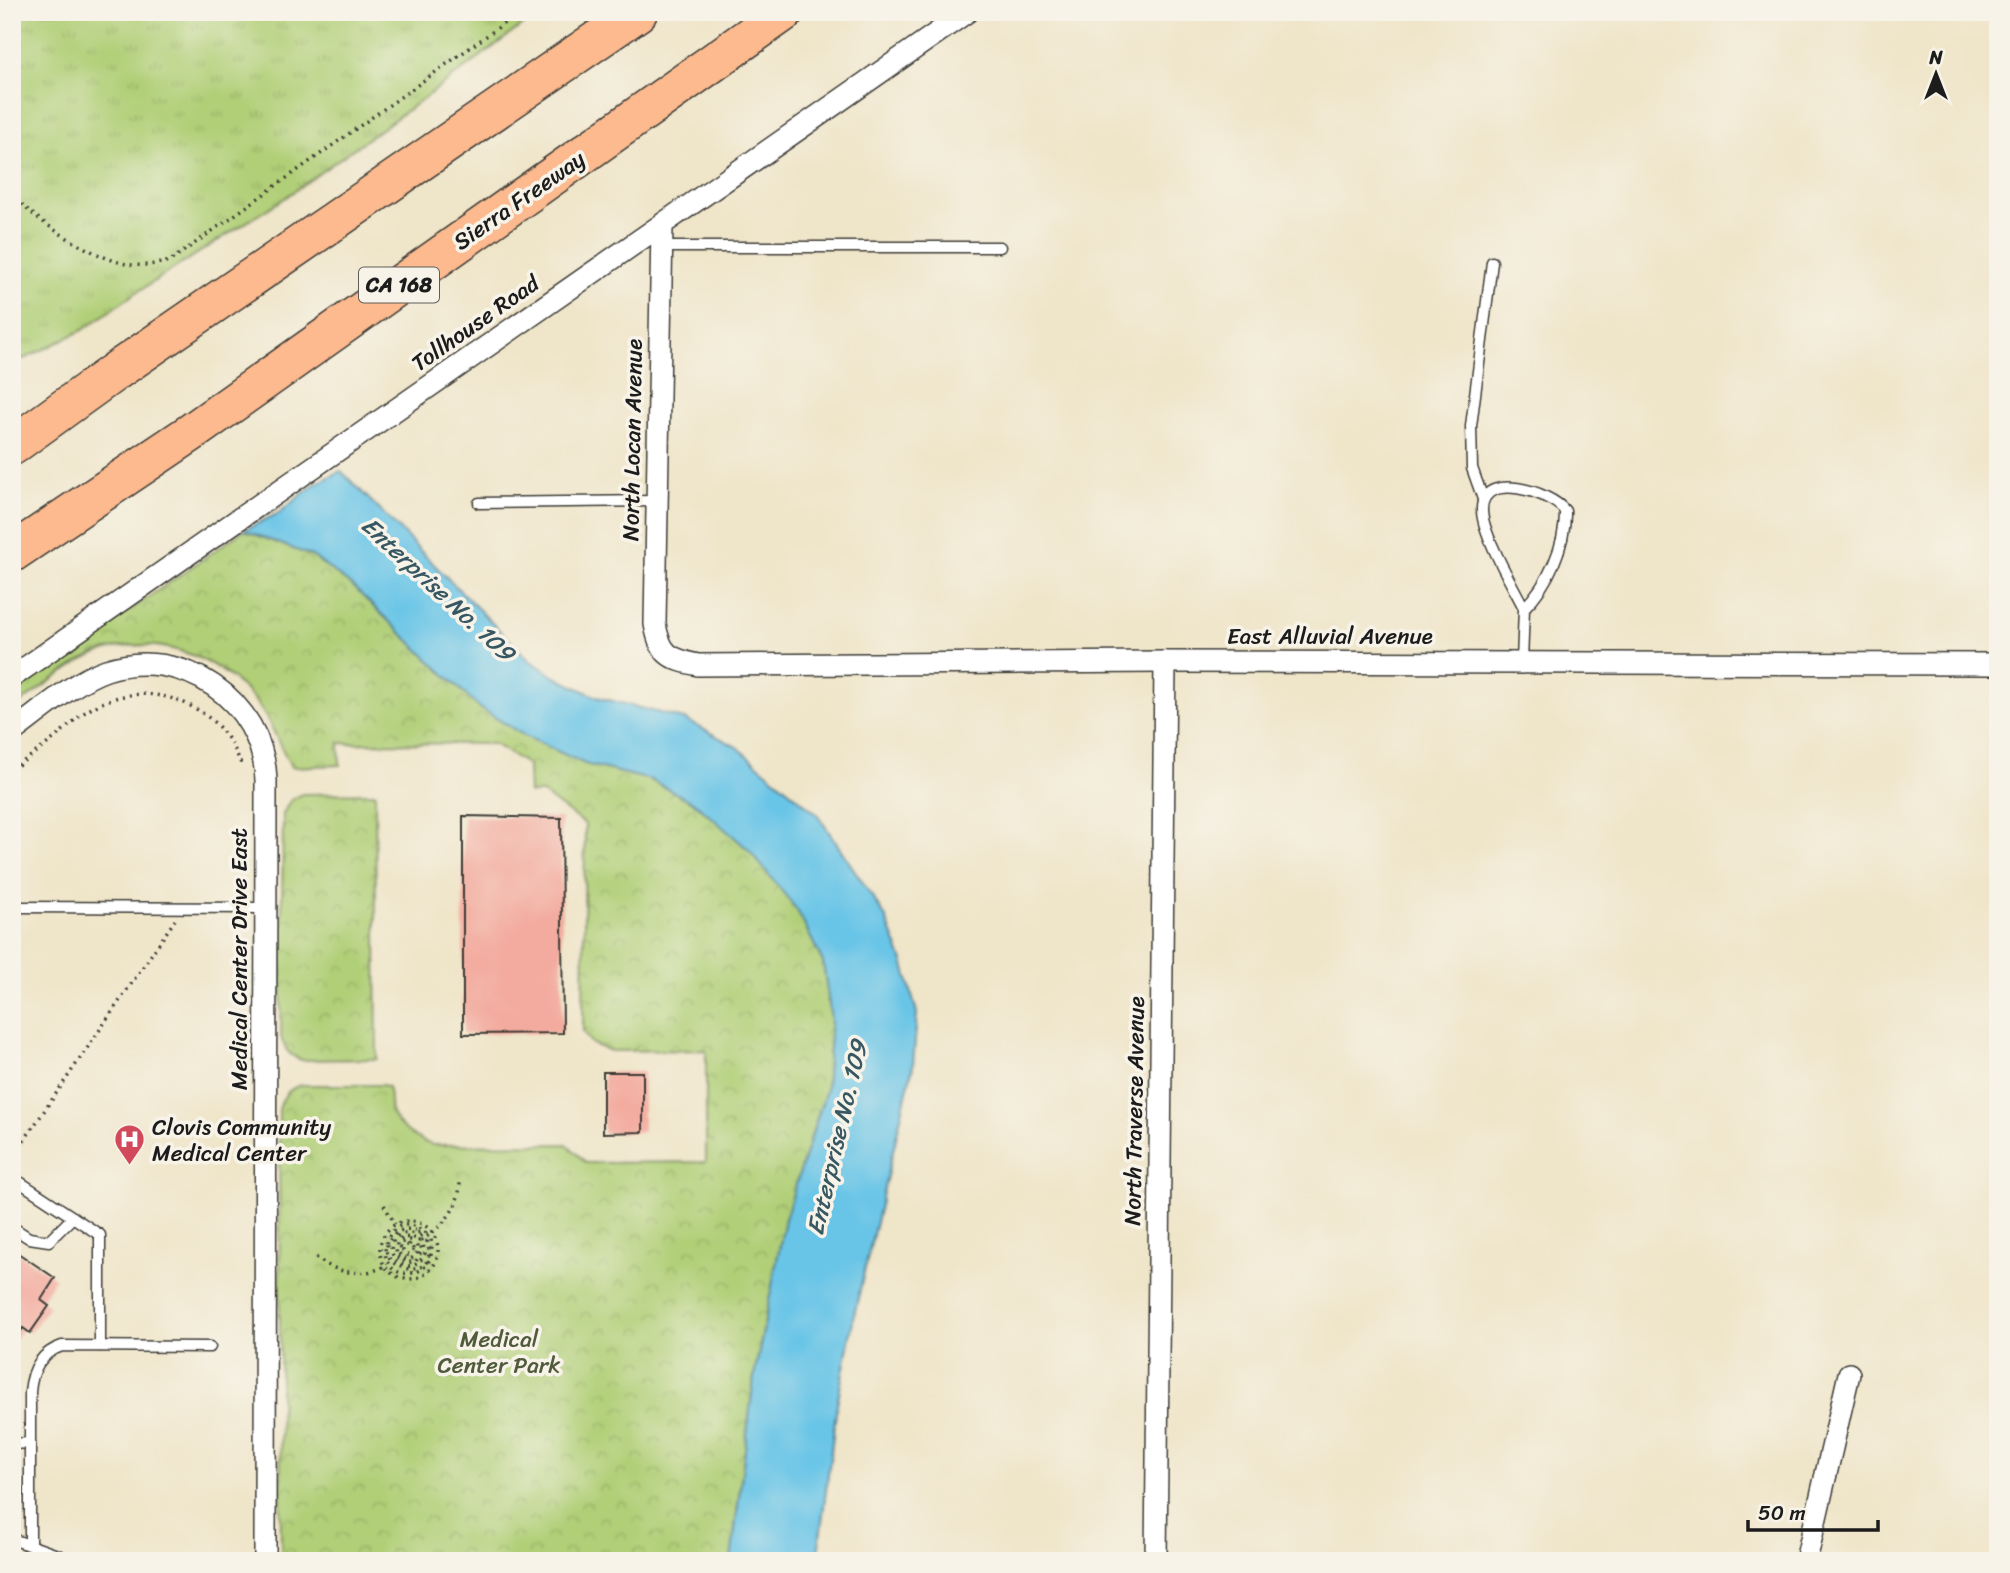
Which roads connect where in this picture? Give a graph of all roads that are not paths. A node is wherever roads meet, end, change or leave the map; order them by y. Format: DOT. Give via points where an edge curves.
graph roads {
  1 [pos="638,12"];
  2 [pos="784,12"];
  3 [pos="967,12"];
  4 [pos="662,236"];
  5 [pos="1000,247"];
  6 [pos="1492,262"];
  7 [pos="113,373"];
  8 [pos="12,423"];
  9 [pos="12,446"];
  10 [pos="1483,499"];
  11 [pos="657,502"];
  12 [pos="479,503"];
  13 [pos="12,553"];
  14 [pos="1524,608"];
  15 [pos="665,653"];
  16 [pos="1165,662"];
  17 [pos="1522,662"];
  18 [pos="1998,664"];
  19 [pos="12,677"];
  20 [pos="12,732"];
  21 [pos="12,907"];
  22 [pos="265,908"];
  23 [pos="12,1177"];
  24 [pos="73,1217"];
  25 [pos="12,1227"];
  26 [pos="100,1346"];
  27 [pos="210,1347"];
  28 [pos="1849,1374"];
  29 [pos="30,1443"];
  30 [pos="12,1444"];
  31 [pos="12,1539"];
  32 [pos="30,1545"];
  33 [pos="60,1561"];
  34 [pos="265,1561"];
  35 [pos="1156,1561"];
  36 [pos="1806,1561"];
  1 -- 7 [label="highway"];
  2 -- 13 [label="highway, Sierra Freeway / CA 168" via="192,432"];
  3 -- 4 [label="street, Tollhouse Road"];
  4 -- 5 [label="lane"];
  4 -- 11 [label="street, North Locan Avenue"];
  4 -- 19 [label="street, Tollhouse Road"];
  6 -- 10 [label="lane" via="1471,426 1472,468"];
  7 -- 8 [label="highway"];
  7 -- 9 [label="highway"];
  10 -- 14 [label="lane" via="1483,523"];
  10 -- 14 [label="lane" via="1506,487 1527,489 1548,496 1565,511 1547,578"];
  11 -- 12 [label="lane"];
  11 -- 15 [label="street, North Locan Avenue" via="655,624"];
  14 -- 17 [label="lane"];
  15 -- 16 [label="street, East Alluvial Avenue" via="698,665"];
  16 -- 17 [label="street, East Alluvial Avenue"];
  16 -- 35 [label="street, North Traverse Avenue"];
  17 -- 18 [label="street, East Alluvial Avenue"];
  20 -- 22 [label="street, Medical Center Drive East" via="89,677 122,666 170,666 211,682 252,727 263,762"];
  21 -- 22 [label="lane"];
  22 -- 34 [label="street, Medical Center Drive East"];
  23 -- 24 [label="lane"];
  24 -- 25 [label="lane" via="50,1241 29,1238"];
  24 -- 26 [label="lane" via="100,1235"];
  26 -- 27 [label="lane"];
  26 -- 29 [label="lane" via="62,1346 40,1359 32,1379"];
  28 -- 36 [label="street"];
  29 -- 30 [label="lane"];
  29 -- 32 [label="lane"];
  31 -- 32 [label="lane"];
  32 -- 33 [label="lane" via="60,1556"];
}
